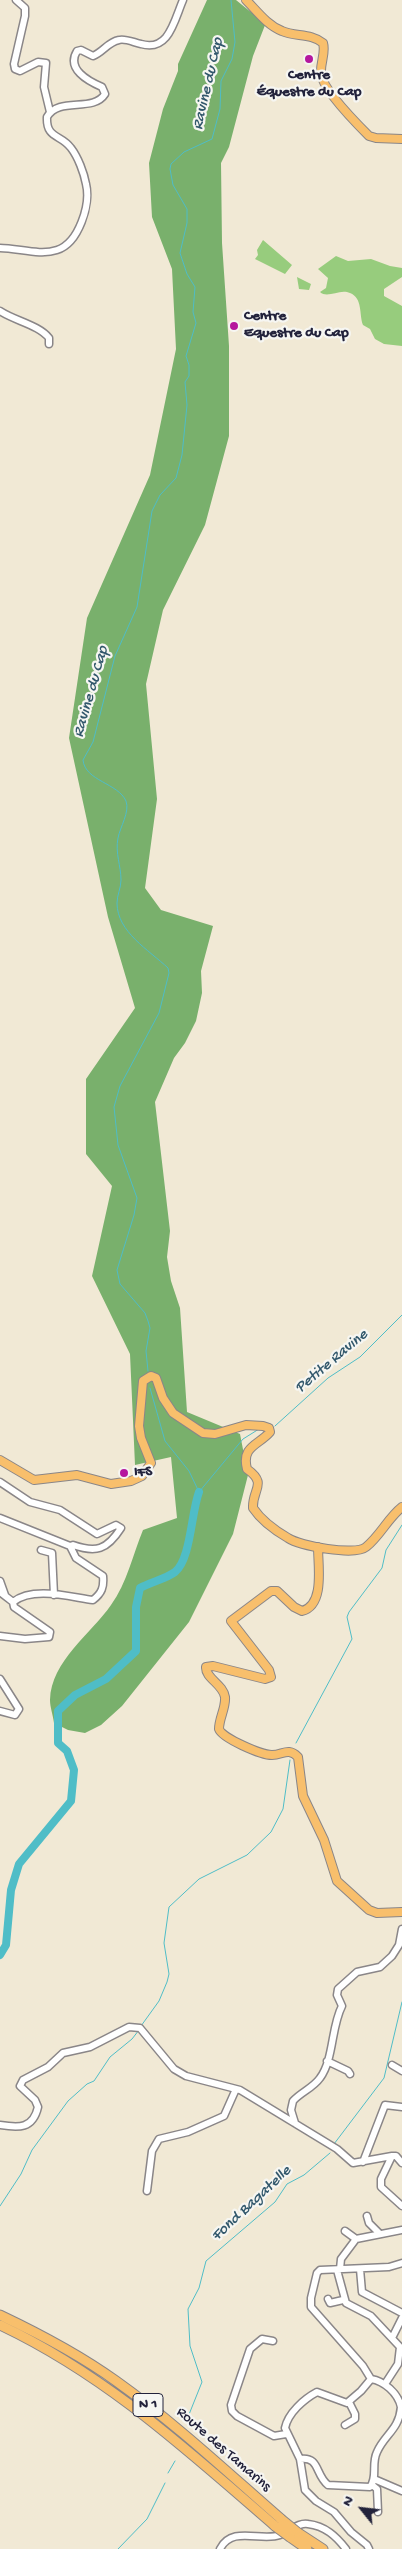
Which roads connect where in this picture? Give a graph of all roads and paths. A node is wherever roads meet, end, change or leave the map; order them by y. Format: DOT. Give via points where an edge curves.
graph roads {
  1 [pos="16,0"];
  2 [pos="183,0"];
  3 [pos="246,0"];
  4 [pos="50,112"];
  5 [pos="402,139"];
  6 [pos="0,248"];
  7 [pos="0,311"];
  8 [pos="49,344"];
  9 [pos="0,1460"];
  10 [pos="0,1482"];
  11 [pos="402,1507"];
  12 [pos="0,1518"];
  13 [pos="70,1546"];
  14 [pos="318,1547"];
  15 [pos="41,1550"];
  16 [pos="0,1582"];
  17 [pos="3,1594"];
  18 [pos="54,1595"];
  19 [pos="13,1602"];
  20 [pos="0,1636"];
  21 [pos="0,1679"];
  22 [pos="0,1711"];
  23 [pos="402,1912"];
  24 [pos="402,1929"];
  25 [pos="326,2061"];
  26 [pos="392,2066"];
  27 [pos="402,2071"];
  28 [pos="350,2074"];
  29 [pos="236,2089"];
  30 [pos="402,2108"];
  31 [pos="294,2123"];
  32 [pos="0,2125"];
  33 [pos="392,2156"];
  34 [pos="363,2162"];
  35 [pos="402,2163"];
  36 [pos="147,2190"];
  37 [pos="402,2206"];
  38 [pos="367,2216"];
  39 [pos="402,2230"];
  40 [pos="345,2231"];
  41 [pos="379,2233"];
  42 [pos="356,2239"];
  43 [pos="402,2263"];
  44 [pos="360,2268"];
  45 [pos="339,2270"];
  46 [pos="328,2299"];
  47 [pos="343,2300"];
  48 [pos="402,2313"];
  49 [pos="0,2315"];
  50 [pos="402,2318"];
  51 [pos="0,2325"];
  52 [pos="393,2336"];
  53 [pos="273,2341"];
  54 [pos="401,2346"];
  55 [pos="370,2379"];
  56 [pos="385,2384"];
  57 [pos="349,2402"];
  58 [pos="401,2404"];
  59 [pos="345,2425"];
  60 [pos="286,2434"];
  61 [pos="300,2459"];
  62 [pos="373,2482"];
  63 [pos="402,2491"];
  64 [pos="378,2512"];
  65 [pos="278,2522"];
  66 [pos="294,2532"];
  67 [pos="220,2549"];
  68 [pos="307,2549"];
  69 [pos="322,2549"];
  70 [pos="346,2549"];
  71 [pos="368,2549"];
  1 -- 4 [label="street" via="25,8 26,16 15,69 20,71 38,62 46,63 44,87"];
  2 -- 4 [label="street" via="167,37 160,44 150,47 121,39 111,42 93,56 77,51 75,64 80,75 102,87 105,94 98,100"];
  3 -- 5 [label="main road" via="278,29 313,36 322,43 323,82 369,136"];
  4 -- 6 [label="street" via="47,127 71,148 86,183 87,196 81,220 70,241 56,251"];
  7 -- 8 [label="street" via="45,332"];
  9 -- 14 [label="main road" via="34,1480 77,1475 111,1484 142,1476 151,1463 141,1438 139,1412 143,1381 151,1376 156,1378 173,1413 203,1434 246,1425 268,1428 270,1432 254,1443 247,1456 247,1469 258,1482 253,1508 257,1515 289,1539"];
  10 -- 13 [label="street" via="30,1502 60,1510 97,1534 116,1525 120,1528 104,1546 96,1549"];
  11 -- 14 [label="main road" via="362,1550"];
  12 -- 13 [label="street"];
  13 -- 18 [label="street" via="76,1558 102,1576 103,1589 93,1600"];
  14 -- 23 [label="main road" via="317,1594 310,1609 302,1611 277,1591 271,1591 232,1621 272,1674 269,1679 206,1667 205,1671 221,1686 225,1698 218,1729 225,1737 263,1753 294,1753 298,1757 303,1796 324,1840 337,1882 369,1910 377,1913"];
  15 -- 18 [label="street" via="52,1553"];
  16 -- 17 [label="street"];
  17 -- 19 [label="street"];
  18 -- 19 [label="street" via="23,1596"];
  19 -- 20 [label="street" via="14,1607 50,1632 49,1637 16,1639"];
  21 -- 22 [label="street" via="20,1709 12,1716"];
  24 -- 25 [label="street" via="399,1945 392,1956 380,1967 357,1972 338,1989 342,2006"];
  25 -- 28 [label="street"];
  25 -- 31 [label="street" via="322,2077 293,2101"];
  26 -- 27 [label="street"];
  29 -- 31 [label="street"];
  29 -- 32 [label="street" via="174,2070 140,2028 130,2027 90,2047 63,2053 48,2067 23,2080 20,2086 35,2100 37,2113 24,2127"];
  29 -- 36 [label="street" via="224,2116 195,2130 156,2141 148,2168"];
  30 -- 34 [label="street" via="385,2105"];
  31 -- 34 [label="street" via="337,2149 348,2162"];
  33 -- 34 [label="street"];
  33 -- 35 [label="street" via="401,2159"];
  33 -- 37 [label="street" via="381,2179 382,2187"];
  38 -- 41 [label="street"];
  39 -- 41 [label="street"];
  40 -- 42 [label="street"];
  41 -- 42 [label="street"];
  42 -- 45 [label="street" via="340,2259"];
  43 -- 44 [label="street"];
  44 -- 45 [label="street"];
  44 -- 48 [label="street" via="362,2292"];
  45 -- 47 [label="street"];
  45 -- 55 [label="street" via="317,2273 312,2307 318,2318 363,2366"];
  46 -- 47 [label="street" via="330,2303"];
  47 -- 52 [label="street" via="371,2316"];
  49 -- 65 [label="highway, Route des Tamarins / N 1" via="69,2350 116,2380 195,2443"];
  50 -- 52 [label="street"];
  51 -- 65 [label="highway, Route des Tamarins / N 1" via="64,2358 113,2390"];
  52 -- 54 [label="street"];
  53 -- 60 [label="street" via="262,2339 250,2349 231,2405 237,2416 274,2436"];
  54 -- 56 [label="street" via="398,2364"];
  55 -- 56 [label="street"];
  55 -- 57 [label="street"];
  56 -- 58 [label="street"];
  57 -- 59 [label="street" via="355,2419"];
  57 -- 60 [label="street" via="318,2392 286,2420"];
  58 -- 62 [label="street" via="394,2431 377,2451"];
  60 -- 61 [label="street"];
  61 -- 62 [label="street" via="313,2460 328,2485 366,2488"];
  61 -- 71 [label="street" via="302,2482 310,2497 334,2512"];
  62 -- 63 [label="street"];
  62 -- 64 [label="street" via="377,2489"];
  65 -- 66 [label="highway, Route des Tamarins / N 1, bridge"];
  66 -- 67 [label="street" via="279,2536 230,2538"];
  66 -- 68 [label="highway, Route des Tamarins / N 1"];
  66 -- 69 [label="highway, Route des Tamarins / N 1"];
  66 -- 70 [label="street" via="302,2523 317,2526 328,2531"];
}
